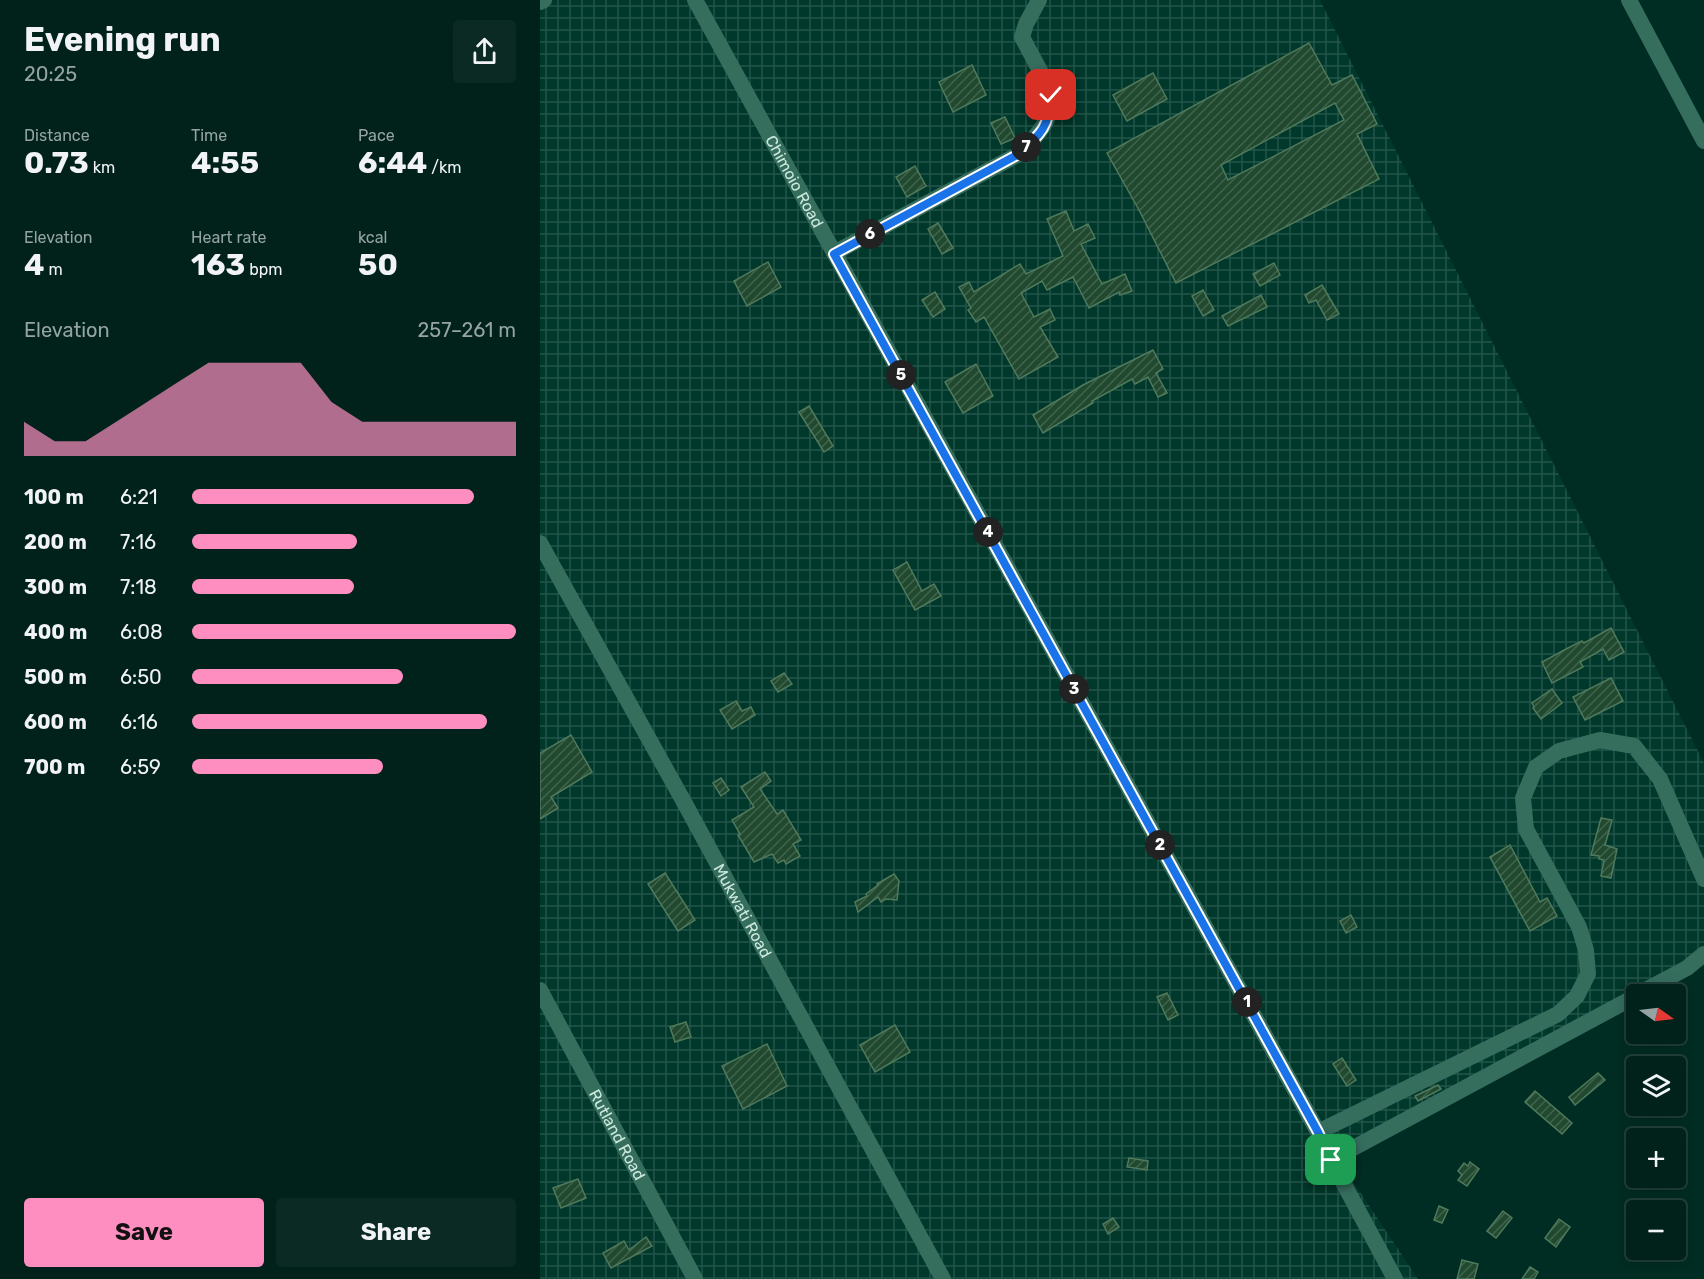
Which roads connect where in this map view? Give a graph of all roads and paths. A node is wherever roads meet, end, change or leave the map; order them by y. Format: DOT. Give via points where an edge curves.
graph roads {
  1 [pos="695,0"];
  2 [pos="1039,0"];
  3 [pos="1629,0"];
  4 [pos="1704,141"];
  5 [pos="834,254"];
  6 [pos="540,543"];
  7 [pos="1704,879"];
  8 [pos="1704,954"];
  9 [pos="1657,984"];
  10 [pos="540,990"];
  11 [pos="1626,1001"];
  12 [pos="1318,1132"];
  13 [pos="1331,1160"];
  14 [pos="695,1279"];
  15 [pos="943,1279"];
  16 [pos="1395,1279"];
  1 -- 5 [label="street, Chimoio Road"];
  2 -- 5 [label="street" via="1022,37 1051,95 1050,116 1037,137 1017,155"];
  3 -- 4 [label="street"];
  5 -- 12 [label="street, Chimoio Road"];
  6 -- 15 [label="street, Mukwati Road"];
  7 -- 12 [label="street" via="1660,779 1635,746 1600,740 1558,752 1536,767 1523,798 1526,829 1579,927 1586,950 1588,974 1577,996 1558,1014"];
  8 -- 9 [label="street"];
  10 -- 14 [label="street, Rutland Road"];
  11 -- 13 [label="street"];
  12 -- 13 [label="street, Chimoio Road"];
  13 -- 16 [label="street, Chimoio Road"];
}
